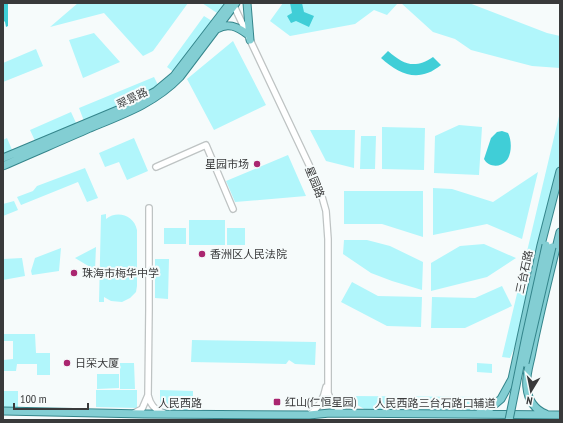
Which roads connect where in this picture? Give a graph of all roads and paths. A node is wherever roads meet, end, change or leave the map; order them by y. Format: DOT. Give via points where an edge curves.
graph roads {
  1 [pos="247,3"];
  2 [pos="233,4"];
  3 [pos="217,29"];
  4 [pos="249,37"];
  5 [pos="3,158"];
  6 [pos="3,166"];
  7 [pos="156,167"];
  8 [pos="560,171"];
  9 [pos="148,208"];
  10 [pos="233,209"];
  11 [pos="547,220"];
  12 [pos="560,228"];
  13 [pos="560,232"];
  14 [pos="549,246"];
  15 [pos="327,378"];
  16 [pos="148,395"];
  17 [pos="3,411"];
  18 [pos="133,413"];
  19 [pos="343,413"];
  20 [pos="167,414"];
  21 [pos="309,414"];
  22 [pos="471,414"];
  23 [pos="549,415"];
  24 [pos="560,415"];
  25 [pos="354,417"];
  26 [pos="509,420"];
  27 [pos="514,420"];
  1 -- 4 [label="main road"];
  2 -- 3 [label="main road, 翠景路"];
  2 -- 4 [label="street, 星园路"];
  2 -- 5 [label="main road, 翠景路" via="174,76 156,91 132,104"];
  3 -- 4 [label="main road" via="231,26 240,29"];
  3 -- 6 [label="main road, 翠景路" via="180,77 158,97 127,113"];
  4 -- 15 [label="street, 星园路" via="319,186 326,211 329,309"];
  7 -- 10 [label="street" via="206,145"];
  8 -- 11 [label="main road, 三台石路"];
  9 -- 16 [label="street"];
  11 -- 14 [label="main road"];
  11 -- 22 [label="main road, 三台石路" via="512,379 498,403"];
  12 -- 14 [label="main road"];
  13 -- 23 [label="main road" via="526,381 532,404"];
  14 -- 26 [label="main road, bridge" via="526,336"];
  14 -- 27 [label="main road, bridge"];
  15 -- 19 [label="street, 星园路" via="331,402"];
  15 -- 21 [label="street, 星园路" via="322,400"];
  16 -- 18 [label="street" via="142,409"];
  16 -- 20 [label="street" via="152,406"];
  17 -- 18 [label="main road, 人民西路"];
  18 -- 20 [label="main road, 人民西路"];
  19 -- 21 [label="main road, 人民西路三台石路口辅道"];
  19 -- 25 [label="main road, 人民西路三台石路口辅道"];
  20 -- 21 [label="main road, 人民西路"];
  22 -- 23 [label="main road, 人民西路三台石路口辅道"];
  22 -- 25 [label="main road, 人民西路三台石路口辅道"];
  23 -- 24 [label="main road, 人民西路三台石路口辅道"];
}
